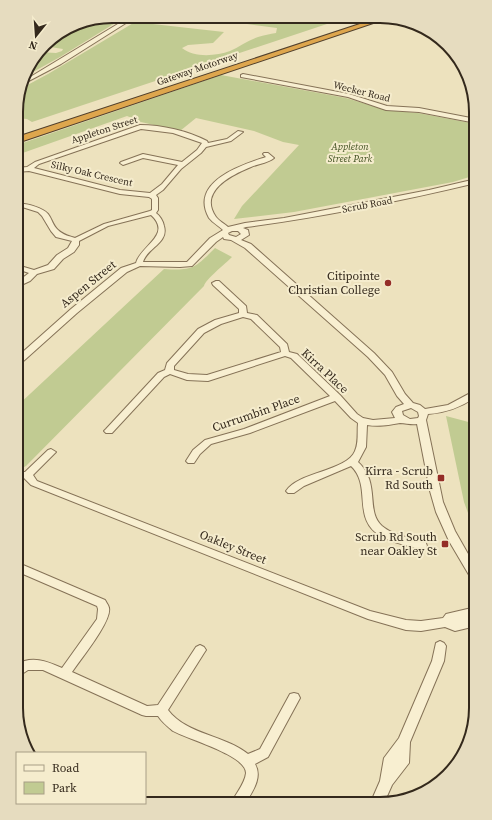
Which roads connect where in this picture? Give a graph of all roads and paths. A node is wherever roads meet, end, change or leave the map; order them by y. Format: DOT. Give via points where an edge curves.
graph roads {
  1 [pos="124,23"];
  2 [pos="349,23"];
  3 [pos="369,23"];
  4 [pos="243,76"];
  5 [pos="29,80"];
  6 [pos="469,120"];
  7 [pos="23,131"];
  8 [pos="240,132"];
  9 [pos="23,138"];
  10 [pos="205,145"];
  11 [pos="270,157"];
  12 [pos="123,163"];
  13 [pos="182,164"];
  14 [pos="29,169"];
  15 [pos="23,170"];
  16 [pos="469,183"];
  17 [pos="151,195"];
  18 [pos="23,206"];
  19 [pos="152,213"];
  20 [pos="257,224"];
  21 [pos="236,228"];
  22 [pos="244,234"];
  23 [pos="229,235"];
  24 [pos="76,240"];
  25 [pos="248,246"];
  26 [pos="139,264"];
  27 [pos="23,269"];
  28 [pos="34,272"];
  29 [pos="23,281"];
  30 [pos="216,283"];
  31 [pos="243,314"];
  32 [pos="285,353"];
  33 [pos="23,357"];
  34 [pos="169,371"];
  35 [pos="401,396"];
  36 [pos="337,397"];
  37 [pos="469,398"];
  38 [pos="410,406"];
  39 [pos="403,416"];
  40 [pos="422,416"];
  41 [pos="366,422"];
  42 [pos="109,431"];
  43 [pos="422,435"];
  44 [pos="51,452"];
  45 [pos="191,461"];
  46 [pos="352,462"];
  47 [pos="23,473"];
  48 [pos="23,476"];
  49 [pos="291,491"];
  50 [pos="422,546"];
  51 [pos="469,566"];
  52 [pos="23,569"];
  53 [pos="469,613"];
  54 [pos="446,622"];
  55 [pos="469,623"];
  56 [pos="440,646"];
  57 [pos="200,650"];
  58 [pos="23,667"];
  59 [pos="64,674"];
  60 [pos="294,698"];
  61 [pos="161,710"];
  62 [pos="248,761"];
  63 [pos="241,797"];
  64 [pos="380,797"];
  1 -- 5 [label="street"];
  2 -- 7 [label="highway, Gateway Motorway"];
  3 -- 9 [label="highway, Gateway Motorway"];
  4 -- 6 [label="street, Wecker Road" via="349,96 386,108 419,110"];
  8 -- 10 [label="street" via="219,143"];
  10 -- 13 [label="street"];
  10 -- 14 [label="street, Appleton Street" via="205,142 195,137 140,127 42,161"];
  11 -- 23 [label="street" via="235,170 223,178 210,193 209,210"];
  12 -- 13 [label="street" via="142,156"];
  13 -- 17 [label="street" via="161,190"];
  14 -- 15 [label="street, Silky Oak Crescent"];
  14 -- 17 [label="street, Silky Oak Crescent" via="120,192"];
  16 -- 20 [label="street, Scrub Road"];
  17 -- 19 [label="street" via="155,198 155,210"];
  18 -- 24 [label="street" via="45,214 53,230 59,235"];
  19 -- 24 [label="street" via="119,221"];
  19 -- 26 [label="street" via="157,216 162,233 157,242 141,255"];
  20 -- 21 [label="street, Scrub Road"];
  20 -- 22 [label="street, Scrub Road"];
  21 -- 22 [label="street"];
  21 -- 23 [label="street, Scrub Road"];
  22 -- 23 [label="street, Scrub Road"];
  22 -- 25 [label="street"];
  23 -- 25 [label="street"];
  23 -- 26 [label="street, Aspen Street" via="208,246 189,264"];
  24 -- 28 [label="street" via="72,250 60,257 51,267"];
  25 -- 35 [label="street" via="371,355 389,374"];
  26 -- 33 [label="street, Aspen Street" via="124,270 74,310"];
  27 -- 28 [label="street"];
  28 -- 29 [label="street"];
  30 -- 31 [label="street" via="243,308"];
  31 -- 32 [label="street, Kirra Place" via="254,317 284,346"];
  31 -- 34 [label="street" via="201,331 170,365"];
  32 -- 34 [label="street" via="208,378 187,377"];
  32 -- 36 [label="street, Kirra Place" via="294,356"];
  34 -- 42 [label="street" via="161,375"];
  35 -- 38 [label="street"];
  35 -- 39 [label="street"];
  36 -- 41 [label="street, Kirra Place" via="354,417"];
  36 -- 45 [label="street, Currumbin Place" via="247,431 208,442 196,452"];
  37 -- 40 [label="street" via="458,406"];
  38 -- 39 [label="street"];
  38 -- 40 [label="street" via="417,407"];
  39 -- 40 [label="street"];
  39 -- 41 [label="street" via="380,424"];
  39 -- 43 [label="street"];
  40 -- 43 [label="street"];
  41 -- 46 [label="street" via="361,430 362,448"];
  43 -- 51 [label="street" via="442,515"];
  44 -- 47 [label="street"];
  46 -- 49 [label="street" via="301,484"];
  46 -- 50 [label="street" via="365,477 372,523 379,530"];
  48 -- 54 [label="street, Oakley Street" via="34,483 368,615 406,625 421,626"];
  52 -- 59 [label="street" via="101,603 104,609 102,620"];
  53 -- 54 [label="street, Oakley Street" via="450,617"];
  54 -- 55 [label="street, Oakley Street" via="455,626"];
  56 -- 64 [label="street" via="438,661 404,742 403,763 387,781"];
  57 -- 61 [label="street"];
  58 -- 59 [label="street" via="30,663 44,665"];
  59 -- 61 [label="street" via="146,711"];
  60 -- 62 [label="street" via="264,752"];
  61 -- 62 [label="street" via="171,723 238,753"];
  62 -- 63 [label="street" via="252,770 251,778"];
}
